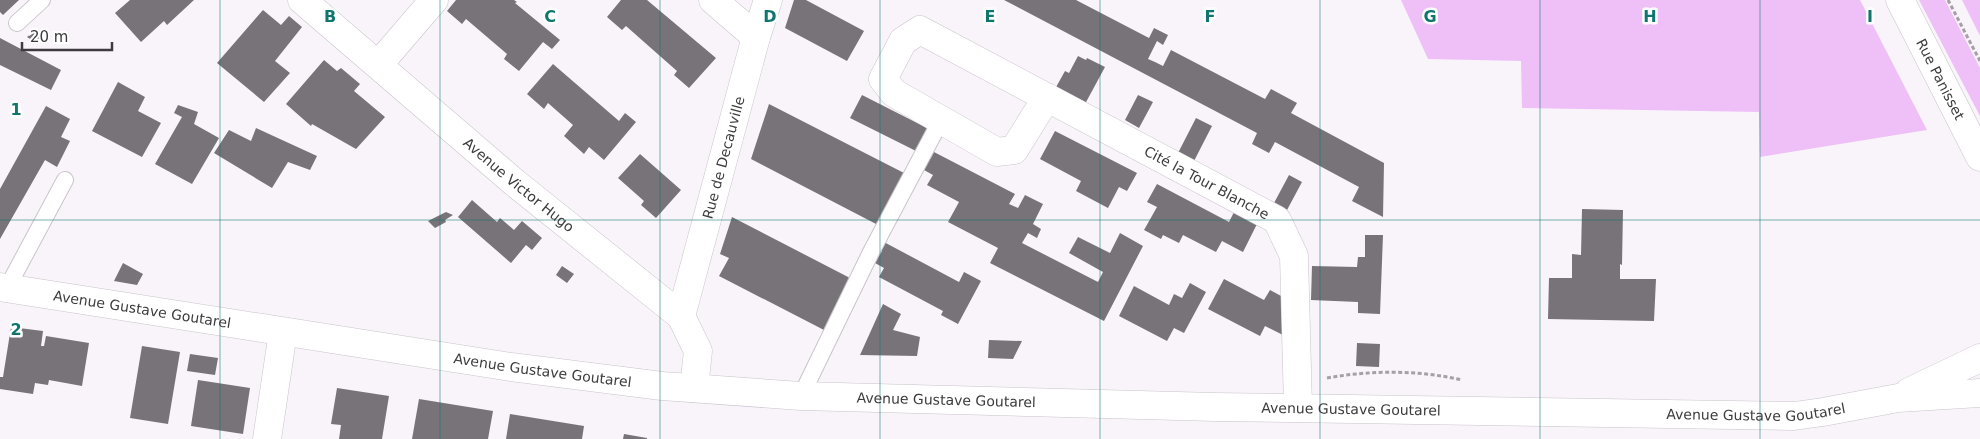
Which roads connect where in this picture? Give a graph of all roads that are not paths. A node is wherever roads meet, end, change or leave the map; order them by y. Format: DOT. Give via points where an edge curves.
graph roads {
  1 [pos="42,0"];
  2 [pos="302,0"];
  3 [pos="434,0"];
  4 [pos="713,0"];
  5 [pos="768,0"];
  6 [pos="1900,0"];
  7 [pos="18,23"];
  8 [pos="756,37"];
  9 [pos="379,64"];
  10 [pos="1048,97"];
  11 [pos="942,120"];
  12 [pos="1980,157"];
  13 [pos="65,180"];
  14 [pos="3,287"];
  15 [pos="681,316"];
  16 [pos="284,332"];
  17 [pos="1980,358"];
  18 [pos="694,388"];
  19 [pos="1980,393"];
  20 [pos="801,396"];
  21 [pos="1898,398"];
  22 [pos="1298,407"];
  23 [pos="267,439"];
  1 -- 7 [label="lane"];
  2 -- 9 [label="street, Avenue Victor Hugo"];
  3 -- 9 [label="street"];
  4 -- 8 [label="street"];
  5 -- 8 [label="street, Rue de Decauville"];
  6 -- 12 [label="street, Rue Panisset"];
  8 -- 15 [label="street, Rue de Decauville"];
  9 -- 15 [label="street, Avenue Victor Hugo" via="515,183"];
  10 -- 11 [label="street, Cité la Tour Blanche" via="1014,150 997,152"];
  10 -- 11 [label="street, Cité la Tour Blanche" via="920,30 903,40 883,79 894,93"];
  10 -- 22 [label="street, Cité la Tour Blanche" via="1277,220 1294,256"];
  11 -- 20 [label="lane" via="871,252"];
  13 -- 14 [label="lane"];
  14 -- 16 [label="street, Avenue Gustave Goutarel"];
  15 -- 18 [label="street, Avenue Victor Hugo" via="698,351"];
  16 -- 18 [label="street, Avenue Gustave Goutarel" via="511,367"];
  16 -- 23 [label="street"];
  17 -- 21 [label="street, Avenue Gustave Goutarel"];
  18 -- 20 [label="street, Avenue Gustave Goutarel"];
  19 -- 21 [label="street, Avenue Gustave Goutarel"];
  20 -- 22 [label="street, Avenue Gustave Goutarel"];
  21 -- 22 [label="street, Avenue Gustave Goutarel" via="1794,416"];
}
